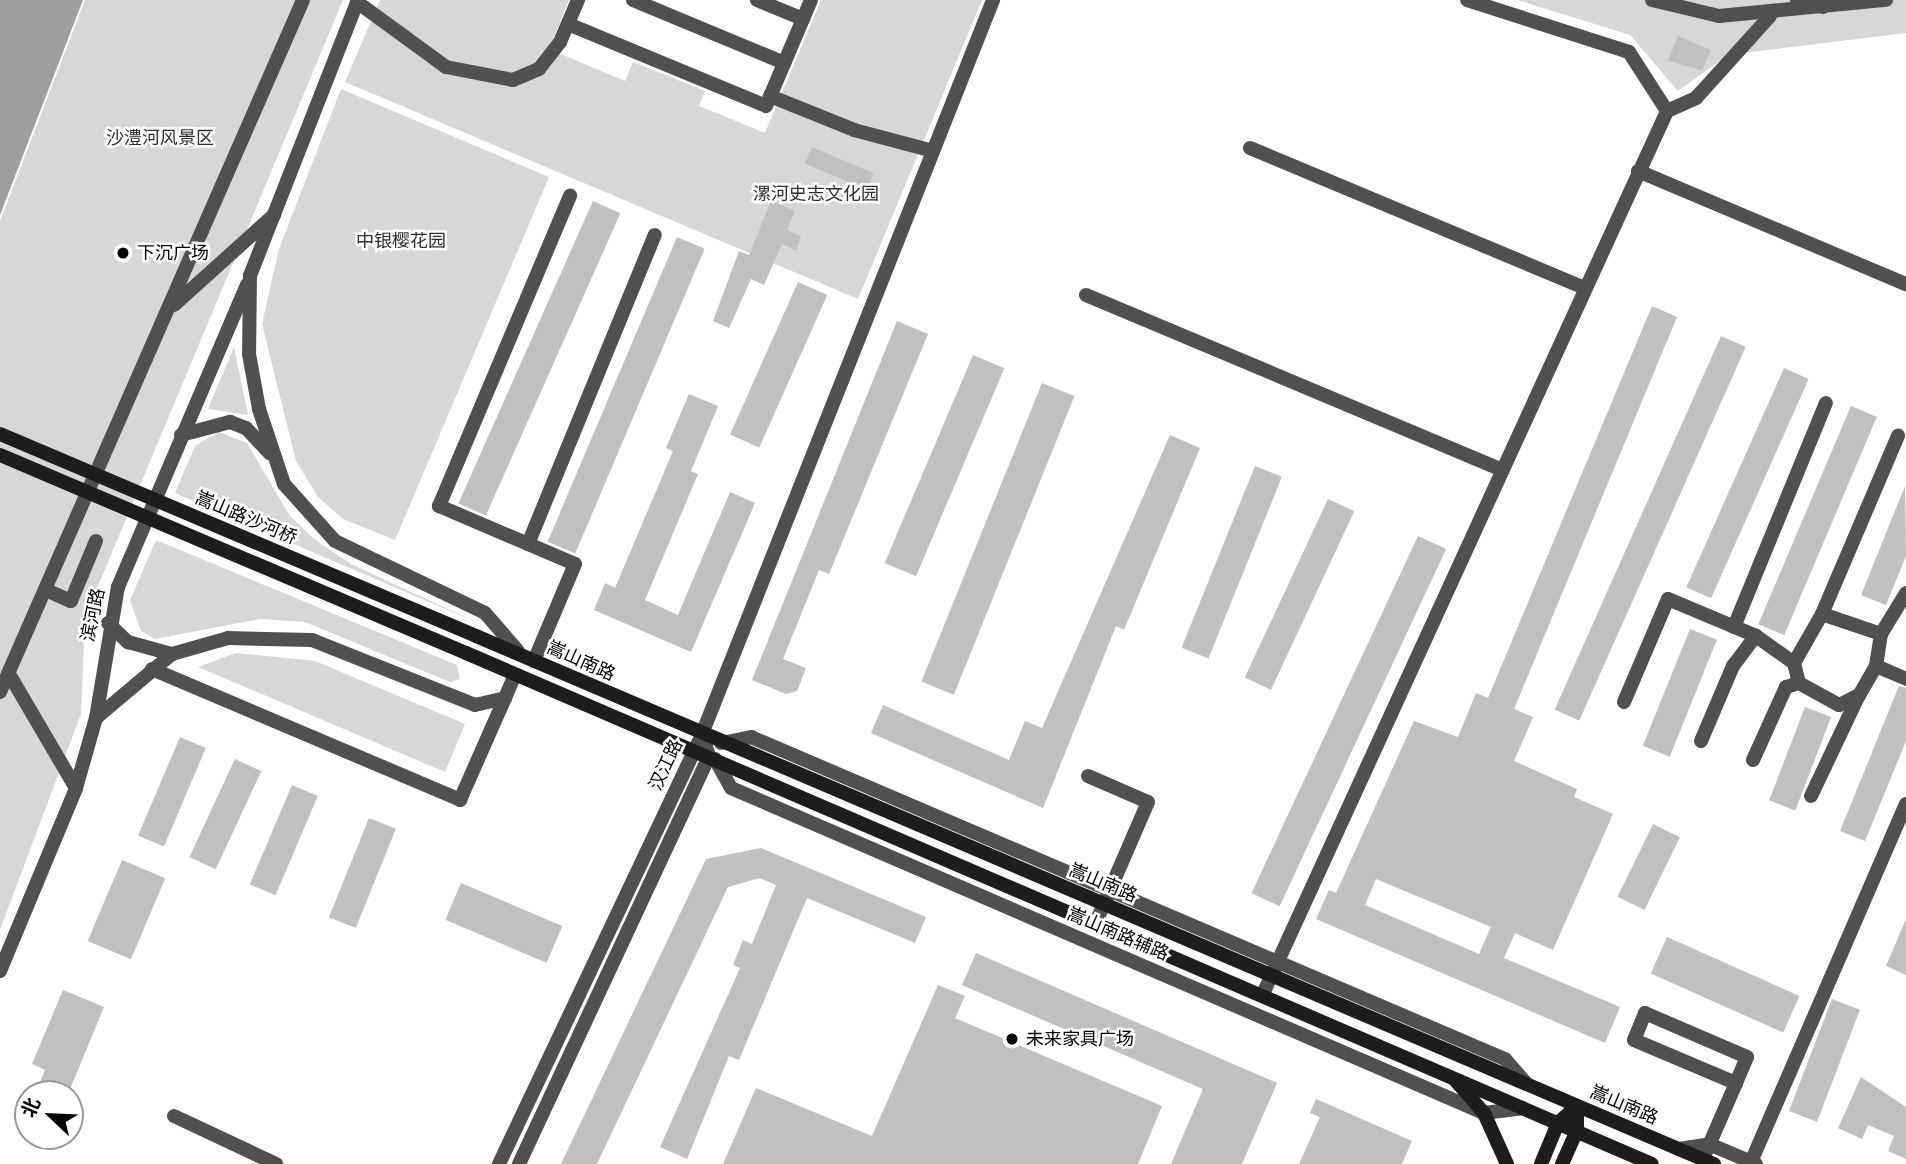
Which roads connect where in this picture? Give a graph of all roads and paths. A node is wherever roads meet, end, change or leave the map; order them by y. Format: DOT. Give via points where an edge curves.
graph roads {
  1 [pos="303,0"];
  2 [pos="578,0"];
  3 [pos="633,0"];
  4 [pos="757,0"];
  5 [pos="810,0"];
  6 [pos="993,0"];
  7 [pos="1467,0"];
  8 [pos="1652,0"];
  9 [pos="1797,0"];
  10 [pos="1886,0"];
  11 [pos="358,1"];
  12 [pos="1836,10"];
  13 [pos="1770,16"];
  14 [pos="803,19"];
  15 [pos="568,24"];
  16 [pos="784,63"];
  17 [pos="770,96"];
  18 [pos="1667,111"];
  19 [pos="1250,148"];
  20 [pos="929,150"];
  21 [pos="1638,171"];
  22 [pos="570,196"];
  23 [pos="274,215"];
  24 [pos="655,235"];
  25 [pos="250,276"];
  26 [pos="1906,284"];
  27 [pos="1585,288"];
  28 [pos="1086,295"];
  29 [pos="170,308"];
  30 [pos="1826,403"];
  31 [pos="0,435"];
  32 [pos="181,435"];
  33 [pos="1898,436"];
  34 [pos="0,455"];
  35 [pos="271,456"];
  36 [pos="1503,470"];
  37 [pos="96,541"];
  38 [pos="528,544"];
  39 [pos="46,590"];
  40 [pos="1906,593"];
  41 [pos="1822,614"];
  42 [pos="108,623"];
  43 [pos="1734,627"];
  44 [pos="1881,634"];
  45 [pos="476,636"];
  46 [pos="1756,636"];
  47 [pos="172,654"];
  48 [pos="529,659"];
  49 [pos="1794,663"];
  50 [pos="1876,666"];
  51 [pos="152,669"];
  52 [pos="9,674"];
  53 [pos="515,675"];
  54 [pos="1906,678"];
  55 [pos="1799,683"];
  56 [pos="0,692"];
  57 [pos="1858,695"];
  58 [pos="505,698"];
  59 [pos="1624,702"];
  60 [pos="96,718"];
  61 [pos="702,734"];
  62 [pos="1701,741"];
  63 [pos="721,743"];
  64 [pos="694,749"];
  65 [pos="712,757"];
  66 [pos="1753,761"];
  67 [pos="1088,776"];
  68 [pos="76,788"];
  69 [pos="1811,796"];
  70 [pos="1906,804"];
  71 [pos="1109,889"];
  72 [pos="1103,904"];
  73 [pos="1096,922"];
  74 [pos="1275,968"];
  75 [pos="0,971"];
  76 [pos="1264,995"];
  77 [pos="1314,1016"];
  78 [pos="1325,1044"];
  79 [pos="1452,1076"];
  80 [pos="1736,1083"];
  81 [pos="1577,1106"];
  82 [pos="1524,1108"];
  83 [pos="1484,1113"];
  84 [pos="174,1116"];
  85 [pos="1558,1123"];
  86 [pos="1577,1131"];
  87 [pos="1709,1144"];
  88 [pos="1679,1149"];
  89 [pos="1709,1162"];
  90 [pos="1753,1163"];
  91 [pos="276,1164"];
  92 [pos="499,1164"];
  93 [pos="519,1164"];
  94 [pos="1507,1164"];
  95 [pos="1541,1164"];
  96 [pos="1562,1164"];
  97 [pos="1651,1164"];
  1 -- 29 [label="street"];
  2 -- 15 [label="street"];
  3 -- 16 [label="street"];
  4 -- 14 [label="street"];
  5 -- 14 [label="street"];
  6 -- 20 [label="street"];
  7 -- 18 [label="street" via="1629,52"];
  8 -- 13 [label="street" via="1719,16"];
  9 -- 12 [label="street"];
  10 -- 12 [label="street"];
  11 -- 15 [label="street" via="426,56 484,79 513,80 539,69"];
  11 -- 23 [label="street, 滨河路"];
  12 -- 13 [label="street"];
  13 -- 18 [label="street" via="1696,98"];
  14 -- 16 [label="street"];
  15 -- 17 [label="street" via="766,106"];
  16 -- 17 [label="street"];
  17 -- 20 [label="street" via="854,130"];
  18 -- 21 [label="street"];
  19 -- 27 [label="street"];
  20 -- 61 [label="street"];
  21 -- 26 [label="street"];
  21 -- 27 [label="street"];
  22 -- 38 [label="street" via="439,506"];
  23 -- 25 [label="street, 滨河路"];
  23 -- 29 [label="street"];
  24 -- 38 [label="street"];
  25 -- 32 [label="street, 滨河路"];
  25 -- 35 [label="street" via="249,355"];
  27 -- 36 [label="street"];
  28 -- 36 [label="street"];
  29 -- 39 [label="street"];
  30 -- 43 [label="street"];
  31 -- 45 [label="main road, 嵩山路沙河桥, bridge"];
  32 -- 35 [label="street" via="230,422 246,428"];
  32 -- 42 [label="street, 滨河路"];
  33 -- 41 [label="street"];
  34 -- 53 [label="main road, bridge"];
  35 -- 48 [label="street" via="299,508 335,541 485,613 498,635"];
  36 -- 74 [label="street"];
  37 -- 39 [label="street" via="71,601"];
  38 -- 48 [label="street" via="575,564"];
  39 -- 52 [label="street"];
  40 -- 44 [label="street"];
  41 -- 44 [label="street"];
  41 -- 49 [label="street"];
  42 -- 47 [label="street" via="128,642"];
  42 -- 60 [label="street, 滨河路"];
  43 -- 46 [label="street"];
  43 -- 59 [label="street" via="1668,599"];
  44 -- 50 [label="street"];
  45 -- 48 [label="main road, 嵩山南路"];
  46 -- 49 [label="street"];
  46 -- 62 [label="street" via="1733,666"];
  47 -- 51 [label="street"];
  47 -- 58 [label="street" via="270,635 312,640 475,705"];
  48 -- 61 [label="main road, 嵩山南路"];
  49 -- 55 [label="street"];
  50 -- 54 [label="street"];
  50 -- 57 [label="street"];
  51 -- 58 [label="street" via="460,800"];
  51 -- 60 [label="street"];
  52 -- 56 [label="street"];
  52 -- 68 [label="street"];
  53 -- 58 [label="street"];
  53 -- 64 [label="main road"];
  55 -- 57 [label="street" via="1839,705"];
  55 -- 66 [label="street" via="1786,687"];
  57 -- 69 [label="street"];
  60 -- 68 [label="street, 滨河路"];
  61 -- 63 [label="main road, 嵩山南路"];
  61 -- 64 [label="street, 汉江路"];
  61 -- 65 [label="street, 汉江路"];
  63 -- 71 [label="street" via="751,737"];
  63 -- 72 [label="main road, 嵩山南路"];
  64 -- 65 [label="main road"];
  64 -- 92 [label="street, 汉江路"];
  65 -- 73 [label="main road"];
  65 -- 78 [label="street, 嵩山南路辅路" via="731,788"];
  65 -- 93 [label="street, 汉江路"];
  67 -- 71 [label="street" via="1148,802"];
  68 -- 75 [label="street, 滨河路"];
  70 -- 90 [label="street"];
  71 -- 72 [label="street"];
  71 -- 74 [label="street"];
  72 -- 73 [label="street"];
  72 -- 74 [label="main road, 嵩山南路"];
  73 -- 76 [label="main road"];
  74 -- 76 [label="street"];
  74 -- 81 [label="main road, 嵩山南路"];
  76 -- 77 [label="main road"];
  77 -- 78 [label="street"];
  77 -- 79 [label="main road"];
  78 -- 83 [label="street, 嵩山南路辅路"];
  79 -- 82 [label="main road"];
  79 -- 83 [label="main road"];
  80 -- 80 [label="street" via="1747,1057 1645,1013 1634,1040"];
  80 -- 87 [label="street"];
  81 -- 85 [label="main road"];
  81 -- 86 [label="main road"];
  81 -- 88 [label="main road, 嵩山南路"];
  82 -- 83 [label="street"];
  82 -- 85 [label="main road"];
  83 -- 94 [label="main road"];
  84 -- 91 [label="street"];
  85 -- 86 [label="main road"];
  85 -- 95 [label="main road"];
  86 -- 96 [label="main road"];
  86 -- 97 [label="main road"];
  87 -- 88 [label="street"];
  87 -- 89 [label="street"];
  87 -- 90 [label="street"];
  88 -- 89 [label="main road, 嵩山南路"];
}
